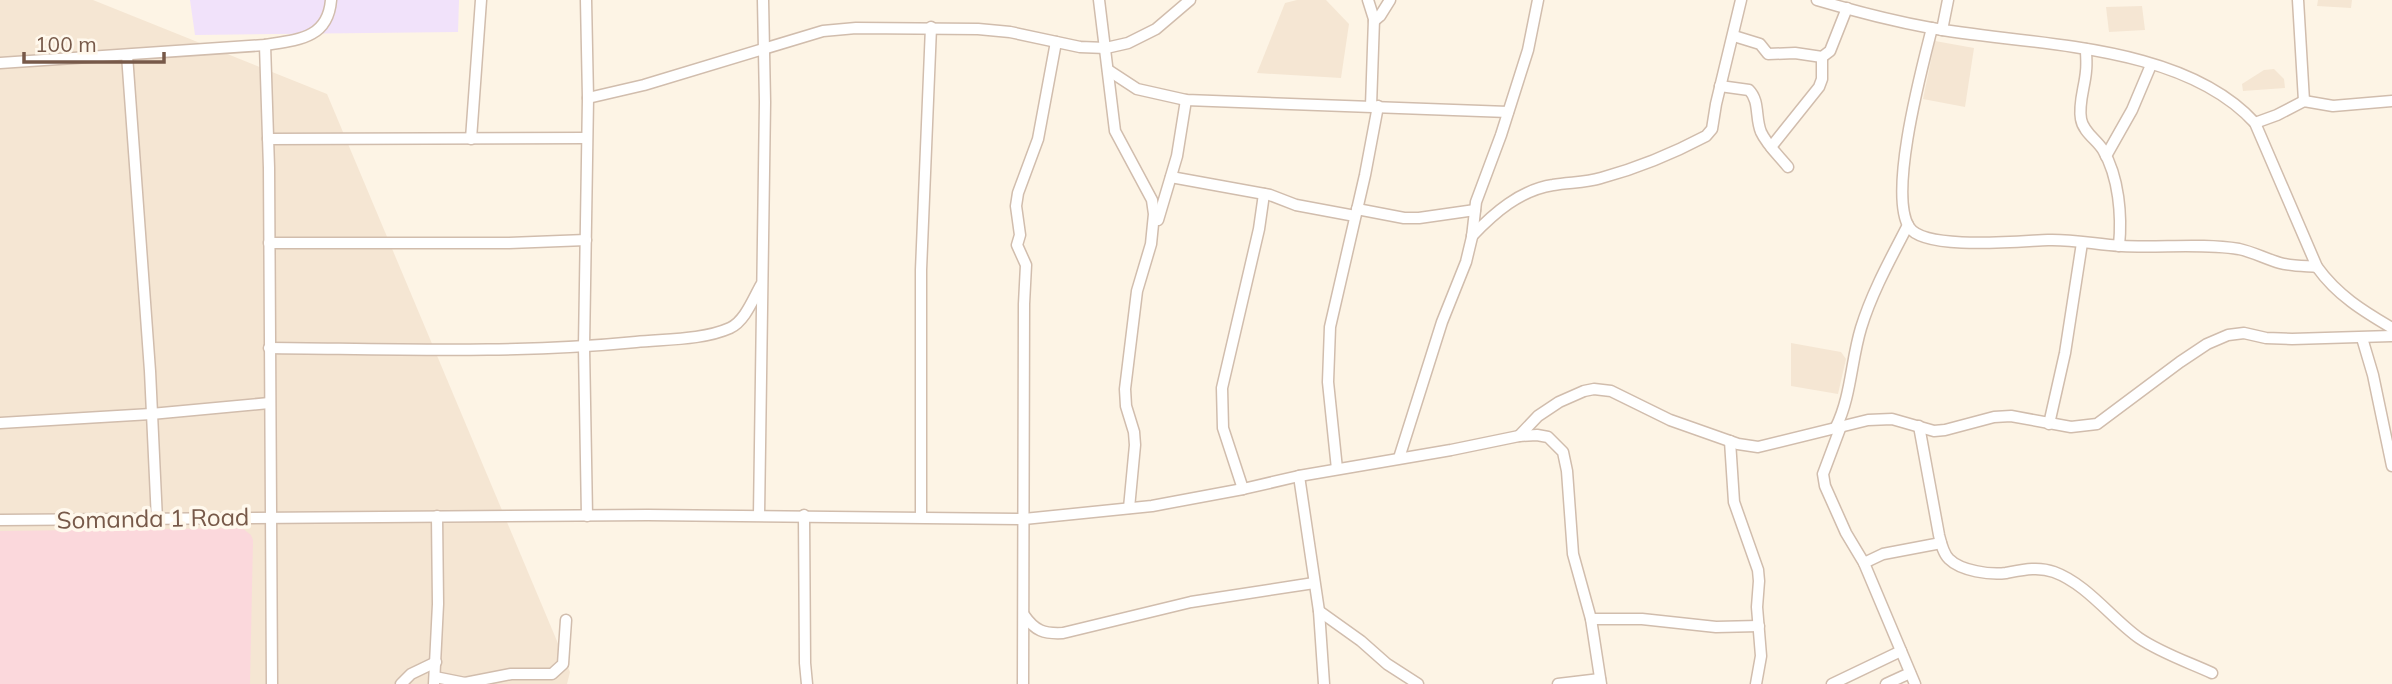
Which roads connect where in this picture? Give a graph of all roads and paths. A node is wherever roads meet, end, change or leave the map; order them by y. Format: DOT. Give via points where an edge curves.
graph roads {
  1 [pos="331,0"];
  2 [pos="481,0"];
  3 [pos="586,0"];
  4 [pos="763,0"];
  5 [pos="1100,0"];
  6 [pos="1190,0"];
  7 [pos="1368,0"];
  8 [pos="1390,0"];
  9 [pos="1538,0"];
  10 [pos="1741,0"];
  11 [pos="1817,0"];
  12 [pos="1948,0"];
  13 [pos="2298,0"];
  14 [pos="1850,6"];
  15 [pos="1374,21"];
  16 [pos="931,27"];
  17 [pos="1937,29"];
  18 [pos="1734,36"];
  19 [pos="1056,42"];
  20 [pos="265,45"];
  21 [pos="764,47"];
  22 [pos="1106,48"];
  23 [pos="2086,49"];
  24 [pos="127,55"];
  25 [pos="1822,57"];
  26 [pos="0,63"];
  27 [pos="2151,65"];
  28 [pos="1108,71"];
  29 [pos="1720,86"];
  30 [pos="588,98"];
  31 [pos="1186,100"];
  32 [pos="2304,101"];
  33 [pos="2392,102"];
  34 [pos="1374,106"];
  35 [pos="1508,111"];
  36 [pos="2255,123"];
  37 [pos="586,138"];
  38 [pos="268,139"];
  39 [pos="471,139"];
  40 [pos="1771,147"];
  41 [pos="2106,156"];
  42 [pos="1788,167"];
  43 [pos="1171,177"];
  44 [pos="1265,194"];
  45 [pos="1475,210"];
  46 [pos="1356,213"];
  47 [pos="1908,225"];
  48 [pos="1472,237"];
  49 [pos="586,240"];
  50 [pos="269,243"];
  51 [pos="2082,243"];
  52 [pos="1151,244"];
  53 [pos="2119,246"];
  54 [pos="2317,267"];
  55 [pos="761,285"];
  56 [pos="2392,328"];
  57 [pos="2392,336"];
  58 [pos="2361,338"];
  59 [pos="584,347"];
  60 [pos="269,348"];
  61 [pos="269,403"];
  62 [pos="151,414"];
  63 [pos="0,423"];
  64 [pos="2049,424"];
  65 [pos="1838,426"];
  66 [pos="1919,426"];
  67 [pos="1519,436"];
  68 [pos="1730,440"];
  69 [pos="1399,458"];
  70 [pos="2392,467"];
  71 [pos="1337,469"];
  72 [pos="1299,475"];
  73 [pos="1242,489"];
  74 [pos="1129,508"];
  75 [pos="759,515"];
  76 [pos="804,515"];
  77 [pos="437,516"];
  78 [pos="587,516"];
  79 [pos="921,517"];
  80 [pos="270,518"];
  81 [pos="1024,519"];
  82 [pos="0,520"];
  83 [pos="157,520"];
  84 [pos="1941,543"];
  85 [pos="1864,563"];
  86 [pos="1314,583"];
  87 [pos="1319,611"];
  88 [pos="1023,615"];
  89 [pos="1591,619"];
  90 [pos="566,620"];
  91 [pos="1759,626"];
  92 [pos="1901,651"];
  93 [pos="436,662"];
  94 [pos="805,663"];
  95 [pos="1910,673"];
  96 [pos="2212,673"];
  97 [pos="434,680"];
  98 [pos="1601,682"];
  99 [pos="272,684"];
  100 [pos="401,684"];
  101 [pos="807,684"];
  102 [pos="816,684"];
  103 [pos="1023,684"];
  104 [pos="1324,684"];
  105 [pos="1418,684"];
  106 [pos="1558,684"];
  107 [pos="1756,684"];
  108 [pos="1832,684"];
  109 [pos="1886,684"];
  110 [pos="1915,684"];
  1 -- 20 [label="street" via="330,11 316,33"];
  2 -- 39 [label="street"];
  3 -- 30 [label="street"];
  4 -- 21 [label="street"];
  5 -- 22 [label="street"];
  6 -- 22 [label="street" via="1156,29"];
  7 -- 15 [label="street"];
  8 -- 15 [label="street"];
  9 -- 35 [label="street"];
  10 -- 18 [label="street"];
  11 -- 14 [label="street"];
  12 -- 17 [label="street"];
  13 -- 32 [label="street"];
  14 -- 17 [label="street"];
  14 -- 25 [label="street" via="1830,51"];
  15 -- 34 [label="street"];
  16 -- 19 [label="street" via="1010,32"];
  16 -- 21 [label="street" via="823,31"];
  16 -- 79 [label="street" via="921,270"];
  17 -- 23 [label="street"];
  17 -- 47 [label="street" via="1913,116 1902,182"];
  18 -- 25 [label="street" via="1760,44 1768,54"];
  18 -- 29 [label="street"];
  19 -- 22 [label="street"];
  19 -- 81 [label="street" via="1038,138 1016,206 1017,246 1026,265"];
  20 -- 24 [label="street"];
  20 -- 38 [label="street"];
  21 -- 30 [label="street"];
  21 -- 55 [label="street"];
  22 -- 28 [label="street"];
  23 -- 27 [label="street"];
  23 -- 41 [label="street" via="2081,122"];
  24 -- 26 [label="street"];
  24 -- 62 [label="street"];
  25 -- 40 [label="street" via="1819,87"];
  27 -- 36 [label="street" via="2212,88"];
  27 -- 41 [label="street" via="2133,110"];
  28 -- 31 [label="street" via="1137,89"];
  28 -- 52 [label="street" via="1115,131 1152,200"];
  29 -- 40 [label="street" via="1752,93 1760,131"];
  29 -- 48 [label="street" via="1712,129 1706,136 1646,165 1600,179 1551,185 1515,198"];
  30 -- 37 [label="street"];
  31 -- 34 [label="street"];
  31 -- 43 [label="street"];
  32 -- 33 [label="street" via="2333,106"];
  32 -- 36 [label="street"];
  34 -- 35 [label="street"];
  34 -- 46 [label="street"];
  35 -- 45 [label="street"];
  36 -- 54 [label="street"];
  37 -- 39 [label="street"];
  37 -- 49 [label="street"];
  38 -- 39 [label="street"];
  38 -- 50 [label="street"];
  40 -- 42 [label="street"];
  41 -- 53 [label="street" via="2119,206"];
  43 -- 44 [label="street"];
  43 -- 52 [label="street"];
  44 -- 46 [label="street" via="1296,205"];
  44 -- 73 [label="street" via="1222,388 1223,428"];
  45 -- 46 [label="street" via="1419,218"];
  45 -- 48 [label="street"];
  46 -- 71 [label="street" via="1329,327 1328,382"];
  47 -- 51 [label="street" via="1923,237 1952,243"];
  47 -- 65 [label="street" via="1861,327"];
  48 -- 69 [label="street"];
  49 -- 50 [label="street"];
  49 -- 59 [label="street"];
  50 -- 60 [label="street"];
  51 -- 53 [label="street"];
  51 -- 64 [label="street"];
  52 -- 74 [label="street" via="1137,291 1125,389 1135,445"];
  53 -- 54 [label="street" via="2216,247 2242,250 2282,264"];
  54 -- 56 [label="street" via="2351,303"];
  55 -- 59 [label="street" via="745,314 718,332"];
  55 -- 75 [label="street"];
  57 -- 58 [label="street"];
  58 -- 64 [label="street" via="2292,340 2228,335 2180,362 2097,424"];
  58 -- 70 [label="street"];
  59 -- 60 [label="street"];
  59 -- 78 [label="street"];
  60 -- 61 [label="street"];
  61 -- 62 [label="street"];
  61 -- 80 [label="street"];
  62 -- 63 [label="street"];
  62 -- 83 [label="street"];
  64 -- 66 [label="street" via="2011,416 1975,420 1945,430"];
  65 -- 66 [label="street" via="1892,419"];
  65 -- 68 [label="street" via="1758,447"];
  65 -- 85 [label="street" via="1823,474 1825,486"];
  66 -- 84 [label="street"];
  67 -- 68 [label="street" via="1559,402 1594,389 1611,391 1670,420"];
  67 -- 69 [label="street, Somanda 1 Road"];
  67 -- 89 [label="street" via="1548,438 1563,452 1573,554"];
  68 -- 91 [label="street" via="1734,502 1758,570"];
  69 -- 71 [label="street, Somanda 1 Road"];
  71 -- 72 [label="street, Somanda 1 Road"];
  72 -- 73 [label="street, Somanda 1 Road"];
  72 -- 86 [label="street"];
  73 -- 74 [label="street, Somanda 1 Road"];
  74 -- 81 [label="street, Somanda 1 Road"];
  75 -- 76 [label="street, Somanda 1 Road"];
  75 -- 78 [label="street, Somanda 1 Road"];
  76 -- 79 [label="street, Somanda 1 Road"];
  76 -- 94 [label="street"];
  77 -- 78 [label="street, Somanda 1 Road"];
  77 -- 80 [label="street, Somanda 1 Road"];
  77 -- 93 [label="street"];
  79 -- 81 [label="street, Somanda 1 Road"];
  80 -- 83 [label="street, Somanda 1 Road"];
  80 -- 99 [label="street"];
  81 -- 88 [label="street"];
  82 -- 83 [label="street, Somanda 1 Road"];
  84 -- 85 [label="street" via="1884,554"];
  84 -- 96 [label="street" via="1950,561 1972,570 2056,572 2098,600 2137,637"];
  85 -- 92 [label="street"];
  86 -- 87 [label="street"];
  86 -- 88 [label="street" via="1191,602 1063,633 1045,634"];
  87 -- 104 [label="street"];
  87 -- 105 [label="street"];
  88 -- 103 [label="street"];
  89 -- 91 [label="street"];
  89 -- 98 [label="street"];
  90 -- 97 [label="street" via="563,664 552,674 511,674 465,683"];
  91 -- 107 [label="street" via="1761,656"];
  92 -- 95 [label="street"];
  92 -- 108 [label="street"];
  93 -- 97 [label="street"];
  93 -- 100 [label="street"];
  94 -- 101 [label="street"];
  94 -- 102 [label="street"];
  95 -- 109 [label="street"];
  95 -- 110 [label="street"];
  98 -- 106 [label="street"];
}
